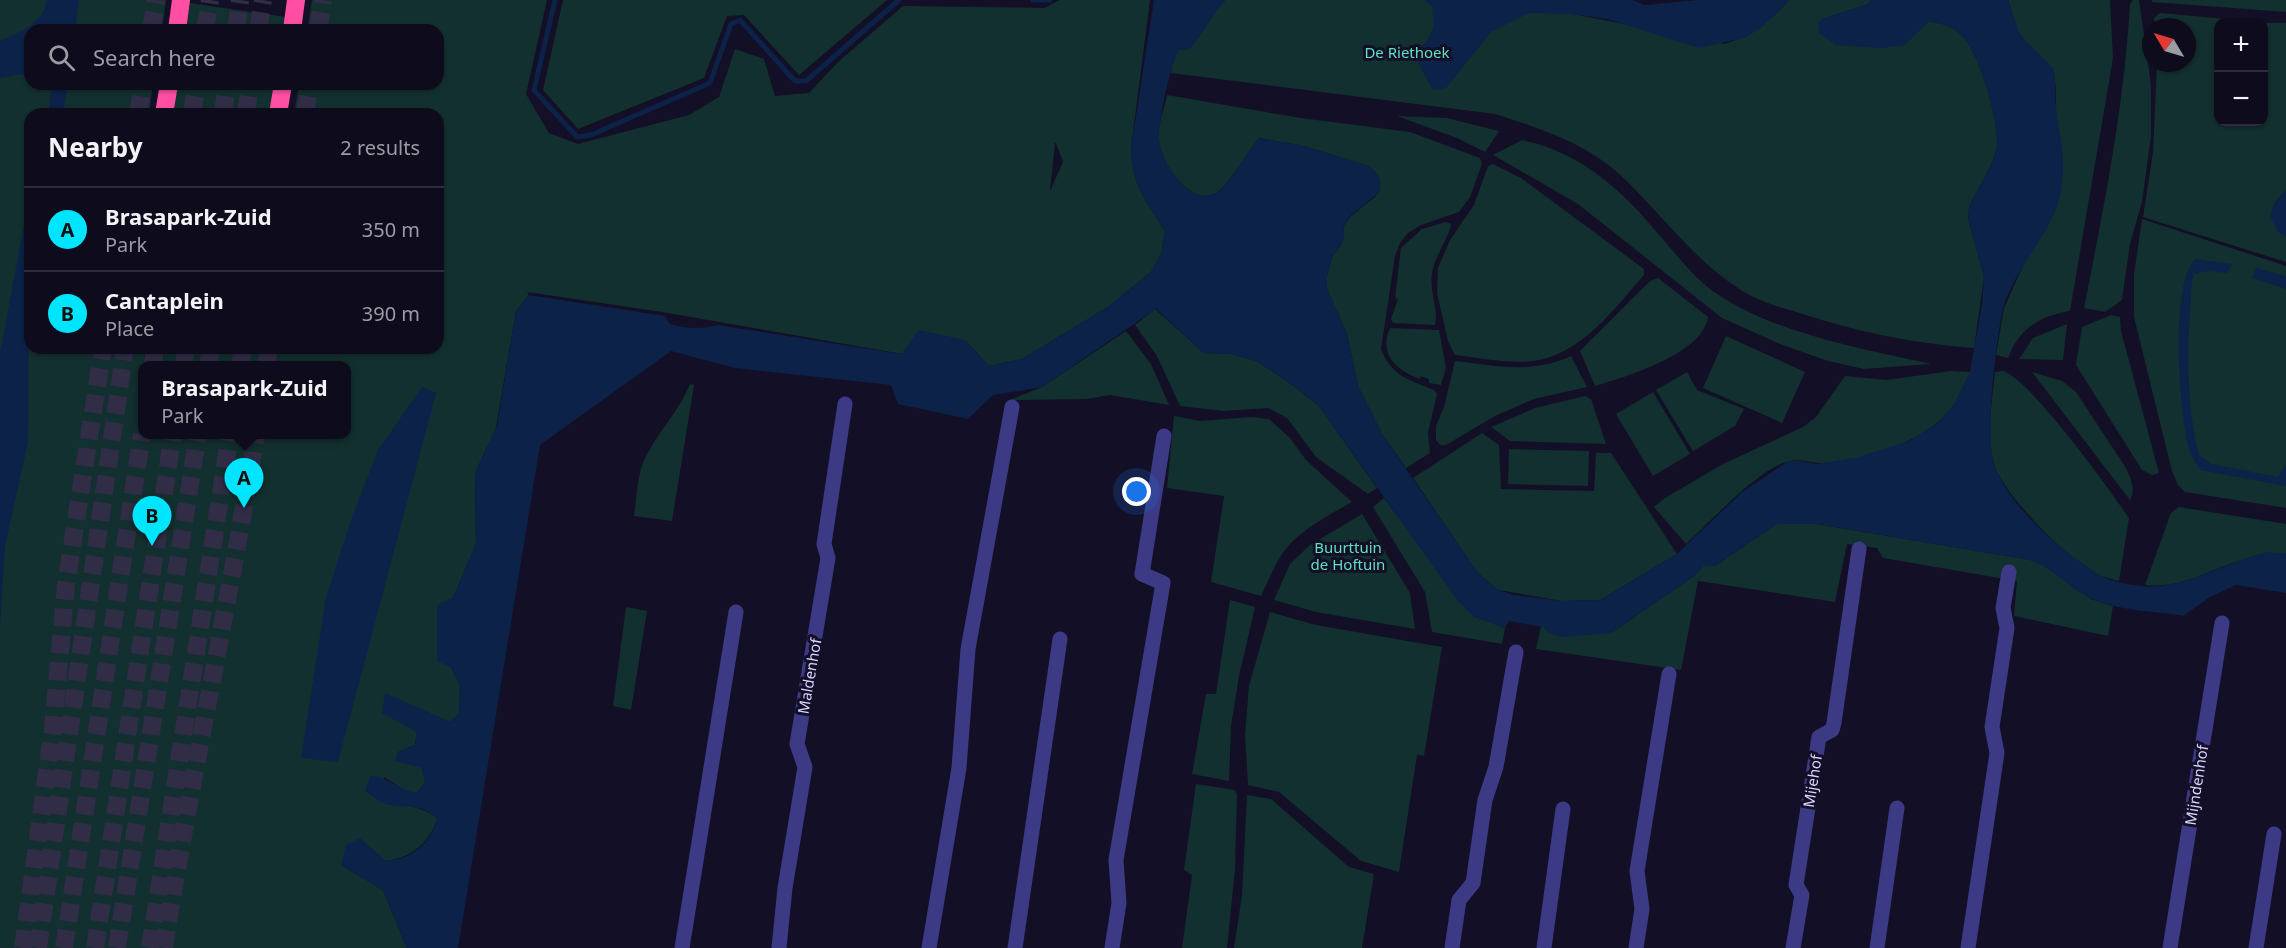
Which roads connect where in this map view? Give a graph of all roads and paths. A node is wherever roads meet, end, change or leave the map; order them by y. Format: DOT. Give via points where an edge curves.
graph roads {
  1 [pos="181,0"];
  2 [pos="296,0"];
  3 [pos="178,24"];
  4 [pos="293,24"];
  5 [pos="168,90"];
  6 [pos="282,90"];
  7 [pos="165,108"];
  8 [pos="279,108"];
  9 [pos="845,404"];
  10 [pos="1012,407"];
  11 [pos="1164,436"];
  12 [pos="1859,549"];
  13 [pos="2009,572"];
  14 [pos="736,612"];
  15 [pos="2222,622"];
  16 [pos="1060,639"];
  17 [pos="1516,652"];
  18 [pos="1670,674"];
  19 [pos="1897,808"];
  20 [pos="1563,809"];
  21 [pos="2274,834"];
  22 [pos="682,948"];
  23 [pos="779,948"];
  24 [pos="929,948"];
  25 [pos="1015,948"];
  26 [pos="1112,948"];
  27 [pos="1452,948"];
  28 [pos="1544,948"];
  29 [pos="1636,948"];
  30 [pos="1793,948"];
  31 [pos="1877,948"];
  32 [pos="1968,948"];
  33 [pos="2170,948"];
  34 [pos="2256,948"];
  1 -- 3 [label="highway"];
  2 -- 4 [label="highway"];
  5 -- 7 [label="highway"];
  6 -- 8 [label="highway"];
  9 -- 23 [label="street, Maldenhof" via="824,544 828,558 797,744 805,767"];
  10 -- 24 [label="street" via="968,649 959,768"];
  11 -- 26 [label="street" via="1142,574 1163,583 1116,860 1119,903"];
  12 -- 30 [label="street, Mijehof" via="1834,723 1832,730 1819,737 1796,885 1802,896"];
  13 -- 32 [label="street" via="2002,608 2007,628 1992,727 1997,753"];
  14 -- 22 [label="street"];
  15 -- 33 [label="street, Mijndenhof"];
  16 -- 25 [label="street"];
  17 -- 27 [label="street" via="1496,767 1485,800 1473,883 1460,900"];
  18 -- 29 [label="street" via="1637,871 1642,909"];
  19 -- 31 [label="street"];
  20 -- 28 [label="street"];
  21 -- 34 [label="street"];
}
